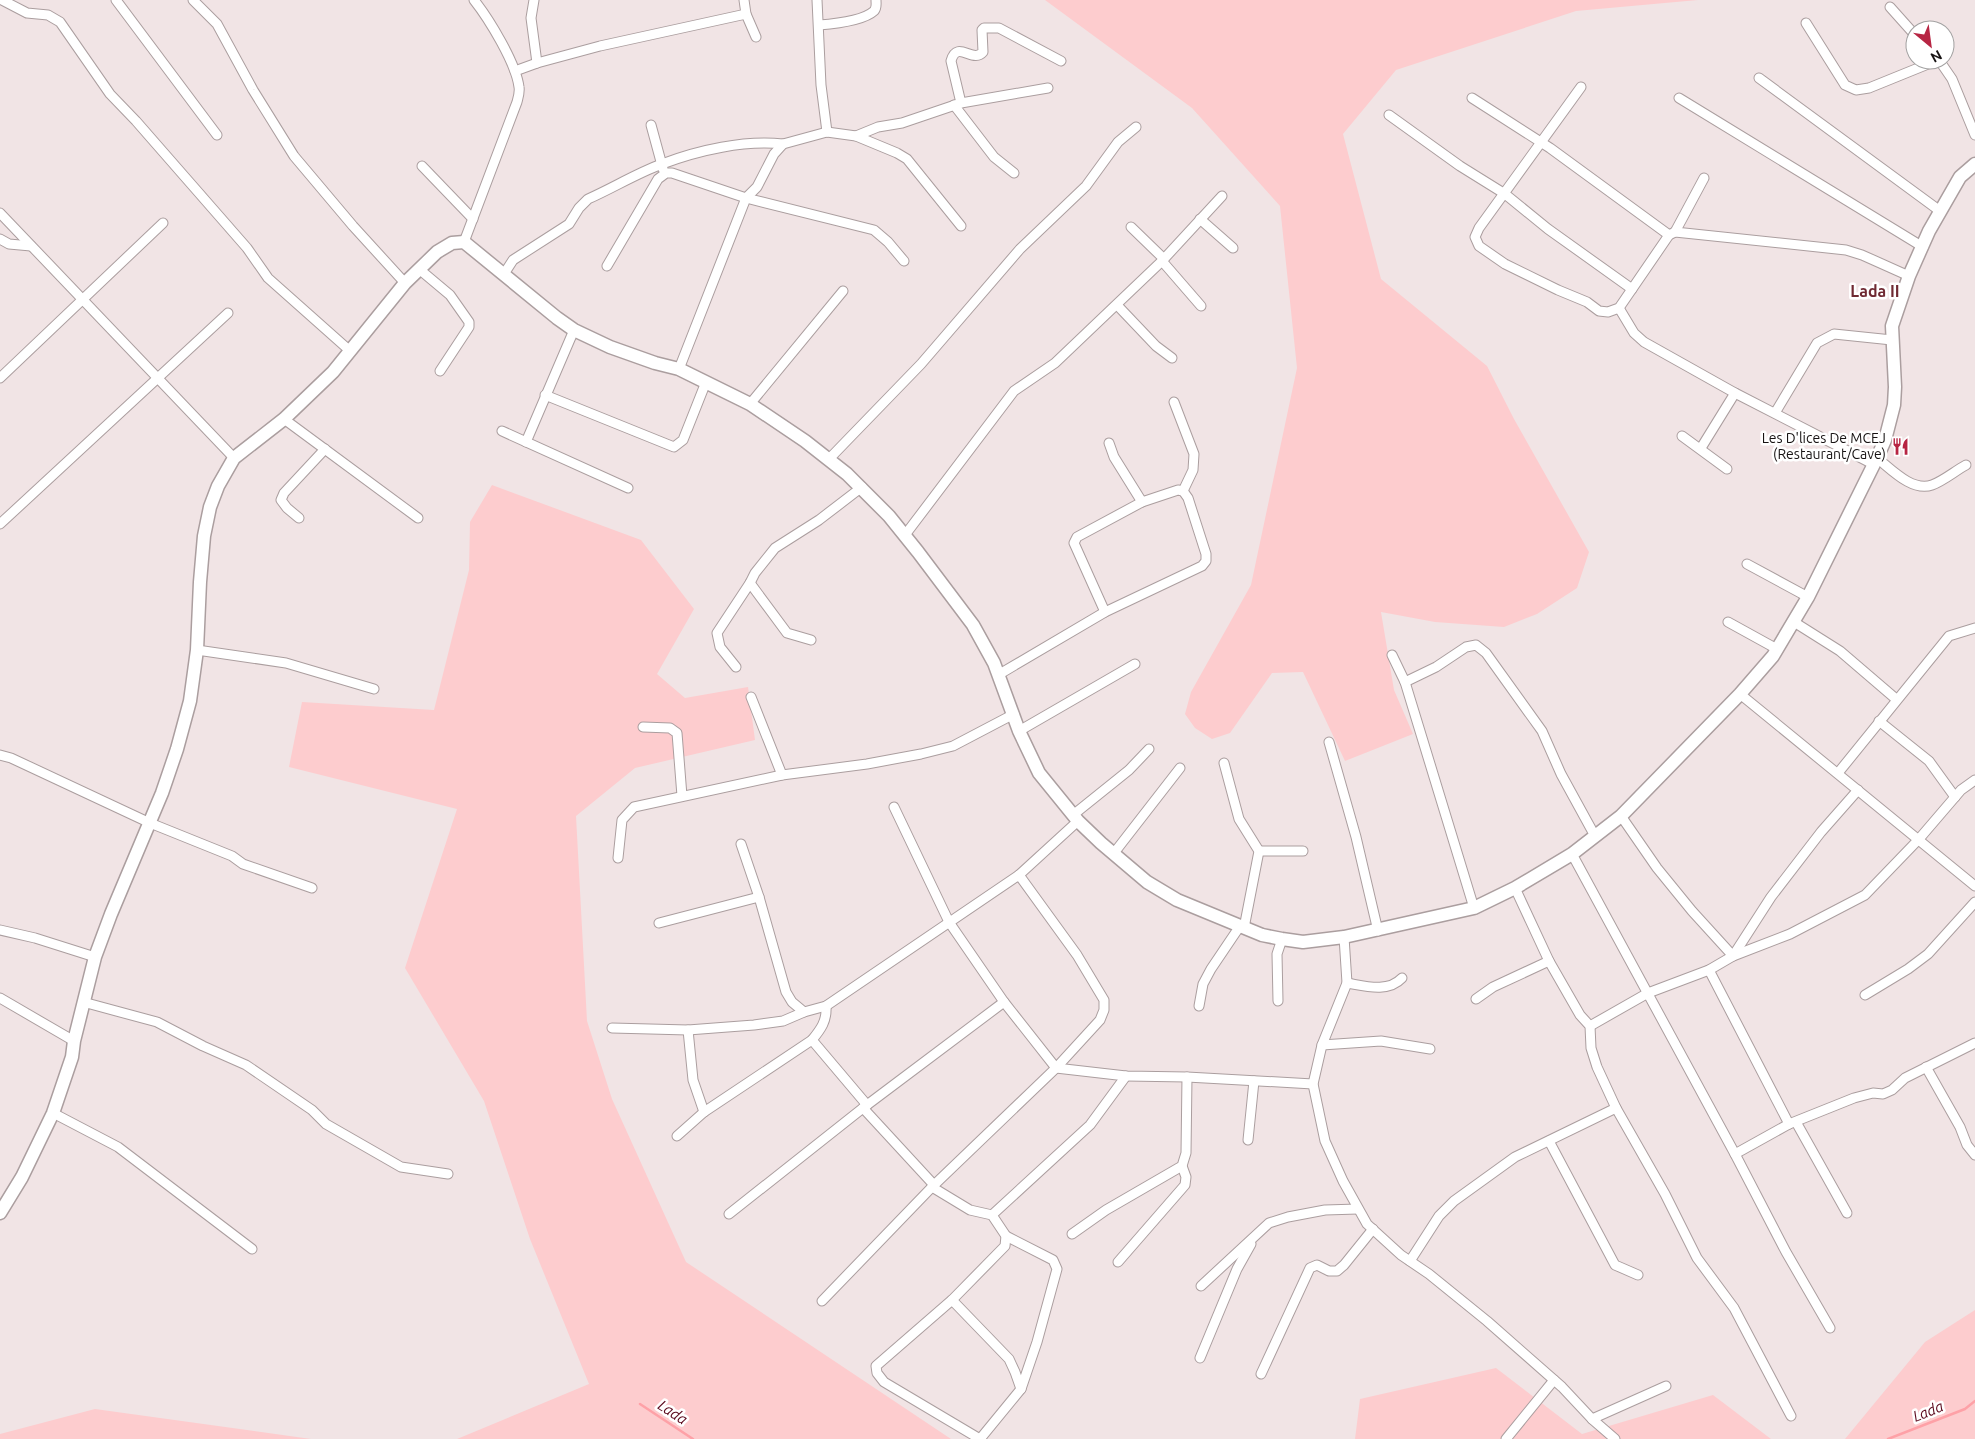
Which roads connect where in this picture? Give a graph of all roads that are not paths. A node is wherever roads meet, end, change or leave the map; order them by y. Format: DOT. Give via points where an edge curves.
graph roads {
  1 [pos="2,0"];
  2 [pos="116,0"];
  3 [pos="193,0"];
  4 [pos="474,0"];
  5 [pos="534,0"];
  6 [pos="744,0"];
  7 [pos="818,0"];
  8 [pos="876,0"];
  9 [pos="1890,7"];
  10 [pos="746,14"];
  11 [pos="1806,23"];
  12 [pos="1905,24"];
  13 [pos="819,25"];
  14 [pos="756,37"];
  15 [pos="1061,61"];
  16 [pos="537,63"];
  17 [pos="1914,70"];
  18 [pos="1946,70"];
  19 [pos="515,71"];
  20 [pos="1759,78"];
  21 [pos="1581,87"];
  22 [pos="1048,88"];
  23 [pos="1472,98"];
  24 [pos="1679,98"];
  25 [pos="958,104"];
  26 [pos="1389,115"];
  27 [pos="651,124"];
  28 [pos="1136,127"];
  29 [pos="827,132"];
  30 [pos="216,135"];
  31 [pos="1975,135"];
  32 [pos="856,136"];
  33 [pos="1542,143"];
  34 [pos="783,144"];
  35 [pos="661,164"];
  36 [pos="1975,164"];
  37 [pos="422,166"];
  38 [pos="666,173"];
  39 [pos="1014,173"];
  40 [pos="1704,178"];
  41 [pos="1505,194"];
  42 [pos="1222,196"];
  43 [pos="746,198"];
  44 [pos="1940,211"];
  45 [pos="0,213"];
  46 [pos="473,219"];
  47 [pos="1200,219"];
  48 [pos="163,223"];
  49 [pos="961,226"];
  50 [pos="1131,227"];
  51 [pos="1672,234"];
  52 [pos="0,239"];
  53 [pos="464,242"];
  54 [pos="31,246"];
  55 [pos="1923,247"];
  56 [pos="1232,248"];
  57 [pos="1163,260"];
  58 [pos="904,261"];
  59 [pos="607,266"];
  60 [pos="419,269"];
  61 [pos="504,274"];
  62 [pos="1910,276"];
  63 [pos="405,283"];
  64 [pos="1632,289"];
  65 [pos="843,291"];
  66 [pos="83,300"];
  67 [pos="1117,305"];
  68 [pos="1201,306"];
  69 [pos="1618,308"];
  70 [pos="228,313"];
  71 [pos="574,330"];
  72 [pos="1892,340"];
  73 [pos="349,350"];
  74 [pos="1172,358"];
  75 [pos="679,369"];
  76 [pos="440,371"];
  77 [pos="0,378"];
  78 [pos="158,379"];
  79 [pos="706,382"];
  80 [pos="1735,393"];
  81 [pos="545,395"];
  82 [pos="1174,402"];
  83 [pos="750,404"];
  84 [pos="1775,413"];
  85 [pos="284,419"];
  86 [pos="502,431"];
  87 [pos="1682,436"];
  88 [pos="526,442"];
  89 [pos="1109,443"];
  90 [pos="1701,448"];
  91 [pos="325,449"];
  92 [pos="234,458"];
  93 [pos="829,459"];
  94 [pos="1875,461"];
  95 [pos="1966,465"];
  96 [pos="1727,469"];
  97 [pos="862,487"];
  98 [pos="628,488"];
  99 [pos="1183,490"];
  100 [pos="1142,502"];
  101 [pos="300,518"];
  102 [pos="418,518"];
  103 [pos="0,524"];
  104 [pos="905,535"];
  105 [pos="1747,564"];
  106 [pos="750,583"];
  107 [pos="1808,597"];
  108 [pos="1105,612"];
  109 [pos="1728,622"];
  110 [pos="1794,622"];
  111 [pos="1975,628"];
  112 [pos="811,640"];
  113 [pos="197,650"];
  114 [pos="1777,650"];
  115 [pos="1392,655"];
  116 [pos="1135,664"];
  117 [pos="736,667"];
  118 [pos="998,675"];
  119 [pos="1404,682"];
  120 [pos="374,689"];
  121 [pos="1740,694"];
  122 [pos="751,697"];
  123 [pos="1896,699"];
  124 [pos="1014,714"];
  125 [pos="1879,721"];
  126 [pos="643,726"];
  127 [pos="1019,731"];
  128 [pos="1329,742"];
  129 [pos="1149,749"];
  130 [pos="0,755"];
  131 [pos="1224,763"];
  132 [pos="1180,768"];
  133 [pos="1838,773"];
  134 [pos="782,775"];
  135 [pos="1975,780"];
  136 [pos="1858,790"];
  137 [pos="682,796"];
  138 [pos="1955,797"];
  139 [pos="894,807"];
  140 [pos="1621,816"];
  141 [pos="1075,818"];
  142 [pos="150,823"];
  143 [pos="1595,836"];
  144 [pos="1919,839"];
  145 [pos="741,844"];
  146 [pos="1303,850"];
  147 [pos="1259,851"];
  148 [pos="1114,853"];
  149 [pos="1572,854"];
  150 [pos="618,858"];
  151 [pos="1019,875"];
  152 [pos="1975,886"];
  153 [pos="312,888"];
  154 [pos="1515,888"];
  155 [pos="759,897"];
  156 [pos="1975,902"];
  157 [pos="1474,908"];
  158 [pos="949,922"];
  159 [pos="660,923"];
  160 [pos="1242,927"];
  161 [pos="0,930"];
  162 [pos="1378,931"];
  163 [pos="1344,937"];
  164 [pos="1282,939"];
  165 [pos="1732,956"];
  166 [pos="95,957"];
  167 [pos="1549,962"];
  168 [pos="1709,970"];
  169 [pos="1402,978"];
  170 [pos="1347,983"];
  171 [pos="1648,994"];
  172 [pos="1865,994"];
  173 [pos="0,998"];
  174 [pos="1476,999"];
  175 [pos="1278,1001"];
  176 [pos="83,1002"];
  177 [pos="1004,1002"];
  178 [pos="826,1006"];
  179 [pos="1199,1006"];
  180 [pos="804,1012"];
  181 [pos="1590,1026"];
  182 [pos="612,1028"];
  183 [pos="688,1030"];
  184 [pos="812,1040"];
  185 [pos="74,1041"];
  186 [pos="1975,1043"];
  187 [pos="1322,1045"];
  188 [pos="1430,1048"];
  189 [pos="1926,1067"];
  190 [pos="1056,1068"];
  191 [pos="1126,1076"];
  192 [pos="1187,1077"];
  193 [pos="1254,1081"];
  194 [pos="1313,1084"];
  195 [pos="865,1106"];
  196 [pos="1616,1108"];
  197 [pos="704,1112"];
  198 [pos="54,1113"];
  199 [pos="1793,1123"];
  200 [pos="677,1136"];
  201 [pos="1248,1140"];
  202 [pos="1549,1141"];
  203 [pos="1735,1154"];
  204 [pos="1975,1155"];
  205 [pos="1182,1166"];
  206 [pos="448,1174"];
  207 [pos="933,1186"];
  208 [pos="1358,1209"];
  209 [pos="0,1212"];
  210 [pos="1847,1213"];
  211 [pos="729,1214"];
  212 [pos="992,1215"];
  213 [pos="1373,1230"];
  214 [pos="1072,1234"];
  215 [pos="1006,1236"];
  216 [pos="1253,1240"];
  217 [pos="252,1249"];
  218 [pos="1410,1261"];
  219 [pos="1118,1262"];
  220 [pos="1638,1275"];
  221 [pos="1201,1286"];
  222 [pos="952,1300"];
  223 [pos="822,1301"];
  224 [pos="1830,1328"];
  225 [pos="1200,1358"];
  226 [pos="1261,1374"];
  227 [pos="1554,1380"];
  228 [pos="1666,1386"];
  229 [pos="1020,1389"];
  230 [pos="1791,1416"];
  231 [pos="1592,1419"];
  232 [pos="980,1439"];
  233 [pos="1506,1439"];
  234 [pos="1615,1439"];
  1 -- 73 [label="street" via="27,13 48,15 60,22 110,94 235,234 268,278"];
  2 -- 30 [label="street"];
  3 -- 63 [label="street" via="217,24 294,156"];
  4 -- 19 [label="street"];
  5 -- 16 [label="street" via="531,18"];
  6 -- 10 [label="street"];
  7 -- 13 [label="street"];
  8 -- 13 [label="street" via="874,11 868,14 842,23"];
  9 -- 12 [label="street"];
  10 -- 14 [label="street"];
  10 -- 16 [label="street"];
  11 -- 17 [label="street" via="1845,85 1856,90"];
  13 -- 29 [label="street"];
  15 -- 25 [label="street" via="999,28 984,28 982,55 959,51 952,56"];
  16 -- 19 [label="street"];
  18 -- 31 [label="street"];
  19 -- 46 [label="street" via="520,88 517,102"];
  20 -- 44 [label="street"];
  21 -- 33 [label="street"];
  22 -- 25 [label="street"];
  23 -- 33 [label="street"];
  24 -- 55 [label="street"];
  25 -- 32 [label="street"];
  25 -- 39 [label="street" via="994,157"];
  26 -- 41 [label="street"];
  27 -- 35 [label="street"];
  28 -- 93 [label="street" via="1118,142 1086,186 1020,249 921,364"];
  29 -- 32 [label="street"];
  29 -- 34 [label="street"];
  32 -- 49 [label="street" via="907,160"];
  33 -- 41 [label="street"];
  33 -- 51 [label="street"];
  34 -- 35 [label="street" via="766,142 708,150"];
  34 -- 43 [label="street" via="774,154 757,187"];
  35 -- 38 [label="street"];
  35 -- 61 [label="street" via="588,199 569,224 513,260"];
  36 -- 44 [label="street" via="1960,176"];
  37 -- 46 [label="street"];
  38 -- 43 [label="street" via="681,175"];
  38 -- 59 [label="street" via="658,179"];
  40 -- 51 [label="street"];
  41 -- 64 [label="street"];
  41 -- 69 [label="street" via="1475,236 1479,246 1505,264 1588,302 1599,311"];
  42 -- 47 [label="street"];
  43 -- 58 [label="street" via="874,230"];
  43 -- 75 [label="street"];
  44 -- 55 [label="street"];
  45 -- 54 [label="street"];
  46 -- 53 [label="street"];
  47 -- 56 [label="street"];
  47 -- 57 [label="street"];
  48 -- 66 [label="street"];
  50 -- 57 [label="street"];
  51 -- 62 [label="street" via="1846,250"];
  51 -- 64 [label="street"];
  52 -- 54 [label="street" via="9,244"];
  53 -- 60 [label="street" via="452,243"];
  53 -- 61 [label="street"];
  54 -- 66 [label="street"];
  55 -- 62 [label="street"];
  57 -- 67 [label="street"];
  57 -- 68 [label="street"];
  60 -- 63 [label="street"];
  60 -- 76 [label="street" via="450,295 469,322 469,327"];
  61 -- 71 [label="street"];
  62 -- 72 [label="street" via="1892,326"];
  63 -- 73 [label="street"];
  64 -- 69 [label="street"];
  65 -- 83 [label="street"];
  66 -- 77 [label="street"];
  66 -- 78 [label="street"];
  67 -- 74 [label="street"];
  67 -- 104 [label="street" via="1055,363 1014,391"];
  69 -- 80 [label="street" via="1644,342"];
  70 -- 78 [label="street"];
  71 -- 75 [label="street" via="610,347"];
  71 -- 81 [label="street"];
  72 -- 84 [label="street" via="1834,334 1826,337 1817,343"];
  72 -- 94 [label="street" via="1894,405 1885,440"];
  73 -- 85 [label="street" via="333,372"];
  75 -- 79 [label="street"];
  78 -- 92 [label="street"];
  78 -- 103 [label="street"];
  79 -- 81 [label="street" via="683,440 674,447"];
  79 -- 83 [label="street"];
  80 -- 84 [label="street"];
  80 -- 90 [label="street"];
  81 -- 88 [label="street"];
  82 -- 99 [label="street" via="1194,454 1193,470"];
  83 -- 93 [label="street"];
  84 -- 94 [label="street"];
  85 -- 91 [label="street"];
  85 -- 92 [label="street"];
  86 -- 88 [label="street"];
  87 -- 90 [label="street"];
  88 -- 98 [label="street"];
  89 -- 100 [label="street"];
  90 -- 96 [label="street"];
  91 -- 101 [label="street" via="281,500"];
  91 -- 102 [label="street"];
  92 -- 113 [label="street" via="218,486 204,536"];
  93 -- 97 [label="street"];
  94 -- 95 [label="street" via="1912,484 1922,486 1931,485"];
  94 -- 107 [label="street"];
  97 -- 104 [label="street"];
  97 -- 106 [label="street" via="775,548"];
  99 -- 100 [label="street"];
  99 -- 108 [label="street" via="1206,561 1202,566"];
  100 -- 108 [label="street" via="1082,532 1074,543"];
  104 -- 118 [label="street" via="973,625"];
  105 -- 107 [label="street"];
  106 -- 112 [label="street" via="787,633"];
  106 -- 117 [label="street" via="717,633 720,647"];
  107 -- 110 [label="street"];
  108 -- 118 [label="street"];
  109 -- 114 [label="street"];
  110 -- 114 [label="street"];
  110 -- 123 [label="street" via="1840,651"];
  111 -- 123 [label="street" via="1948,636"];
  113 -- 120 [label="street" via="286,663"];
  113 -- 142 [label="street" via="190,700 177,749"];
  114 -- 121 [label="street"];
  115 -- 119 [label="street"];
  116 -- 127 [label="street"];
  118 -- 124 [label="street"];
  119 -- 143 [label="street" via="1436,667 1466,647 1476,645 1486,653 1542,731"];
  119 -- 157 [label="street"];
  121 -- 133 [label="street"];
  121 -- 140 [label="street"];
  122 -- 134 [label="street"];
  123 -- 125 [label="street"];
  124 -- 127 [label="street"];
  124 -- 134 [label="street" via="953,746 867,764"];
  125 -- 133 [label="street"];
  125 -- 138 [label="street" via="1929,761"];
  126 -- 137 [label="street" via="670,728 676,733"];
  127 -- 141 [label="street" via="1039,773"];
  128 -- 162 [label="street"];
  129 -- 141 [label="street"];
  130 -- 142 [label="street"];
  131 -- 147 [label="street" via="1239,819"];
  132 -- 148 [label="street"];
  133 -- 136 [label="street"];
  134 -- 137 [label="street"];
  135 -- 138 [label="street"];
  136 -- 144 [label="street"];
  136 -- 165 [label="street" via="1771,897"];
  137 -- 150 [label="street" via="634,807 622,820"];
  138 -- 144 [label="street"];
  139 -- 158 [label="street"];
  140 -- 143 [label="street"];
  140 -- 165 [label="street" via="1657,868"];
  141 -- 148 [label="street"];
  141 -- 151 [label="street"];
  142 -- 153 [label="street" via="232,856 243,864"];
  142 -- 166 [label="street"];
  143 -- 149 [label="street"];
  144 -- 152 [label="street"];
  144 -- 165 [label="street" via="1865,895 1790,934"];
  145 -- 155 [label="street"];
  146 -- 147 [label="street"];
  147 -- 160 [label="street"];
  148 -- 160 [label="street" via="1147,882 1177,900"];
  149 -- 154 [label="street"];
  149 -- 171 [label="street"];
  151 -- 158 [label="street"];
  151 -- 190 [label="street" via="1104,1000 1100,1020"];
  154 -- 157 [label="street"];
  154 -- 167 [label="street"];
  155 -- 159 [label="street"];
  155 -- 180 [label="street" via="786,992"];
  156 -- 172 [label="street" via="1928,954"];
  157 -- 162 [label="street"];
  158 -- 177 [label="street"];
  158 -- 178 [label="street"];
  160 -- 164 [label="street"];
  160 -- 179 [label="street" via="1210,969"];
  161 -- 166 [label="street"];
  162 -- 163 [label="street"];
  163 -- 164 [label="street" via="1303,942"];
  163 -- 170 [label="street"];
  164 -- 175 [label="street" via="1277,954"];
  165 -- 168 [label="street"];
  166 -- 176 [label="street"];
  167 -- 174 [label="street" via="1493,987"];
  167 -- 181 [label="street"];
  168 -- 171 [label="street"];
  168 -- 199 [label="street"];
  169 -- 170 [label="street" via="1387,988"];
  170 -- 187 [label="street"];
  171 -- 181 [label="street"];
  171 -- 203 [label="street"];
  173 -- 185 [label="street"];
  176 -- 185 [label="street"];
  176 -- 206 [label="street" via="157,1022 246,1065 312,1110 326,1124 401,1167"];
  177 -- 190 [label="street"];
  177 -- 195 [label="street"];
  178 -- 180 [label="street"];
  178 -- 184 [label="street" via="821,1030"];
  180 -- 183 [label="street" via="783,1021"];
  181 -- 196 [label="street" via="1591,1048"];
  182 -- 183 [label="street"];
  183 -- 197 [label="street" via="693,1080"];
  184 -- 195 [label="street"];
  184 -- 197 [label="street"];
  185 -- 198 [label="street" via="72,1058"];
  186 -- 189 [label="street"];
  187 -- 188 [label="street" via="1381,1040"];
  187 -- 194 [label="street"];
  189 -- 199 [label="street" via="1883,1094 1854,1098"];
  189 -- 204 [label="street"];
  190 -- 191 [label="street"];
  190 -- 207 [label="street"];
  191 -- 192 [label="street"];
  191 -- 212 [label="street" via="1090,1125"];
  192 -- 193 [label="street"];
  192 -- 205 [label="street" via="1186,1154"];
  193 -- 194 [label="street"];
  193 -- 201 [label="street"];
  194 -- 208 [label="street" via="1325,1141"];
  195 -- 207 [label="street"];
  195 -- 211 [label="street"];
  196 -- 202 [label="street"];
  196 -- 230 [label="street" via="1697,1258 1734,1308"];
  197 -- 200 [label="street"];
  198 -- 209 [label="street" via="22,1177"];
  198 -- 217 [label="street" via="118,1146"];
  199 -- 203 [label="street"];
  199 -- 210 [label="street"];
  202 -- 218 [label="street" via="1515,1157 1454,1200 1439,1216"];
  202 -- 220 [label="street" via="1615,1265"];
  203 -- 224 [label="street"];
  205 -- 214 [label="street" via="1106,1210"];
  205 -- 219 [label="street" via="1185,1185"];
  207 -- 212 [label="street" via="970,1210"];
  207 -- 223 [label="street"];
  208 -- 213 [label="street"];
  208 -- 216 [label="street" via="1325,1210 1288,1217 1269,1224"];
  212 -- 215 [label="street"];
  213 -- 218 [label="street"];
  213 -- 226 [label="street" via="1337,1271 1317,1265 1310,1268"];
  215 -- 222 [label="street" via="1005,1246"];
  215 -- 229 [label="street" via="1053,1260 1057,1268 1037,1342"];
  216 -- 221 [label="street"];
  216 -- 225 [label="street" via="1237,1269"];
  218 -- 227 [label="street" via="1487,1321"];
  222 -- 229 [label="street" via="1009,1359"];
  222 -- 232 [label="street" via="876,1366 877,1374 884,1382"];
  227 -- 231 [label="street"];
  227 -- 233 [label="street"];
  228 -- 231 [label="street"];
  229 -- 232 [label="street"];
  231 -- 234 [label="street"];
}
